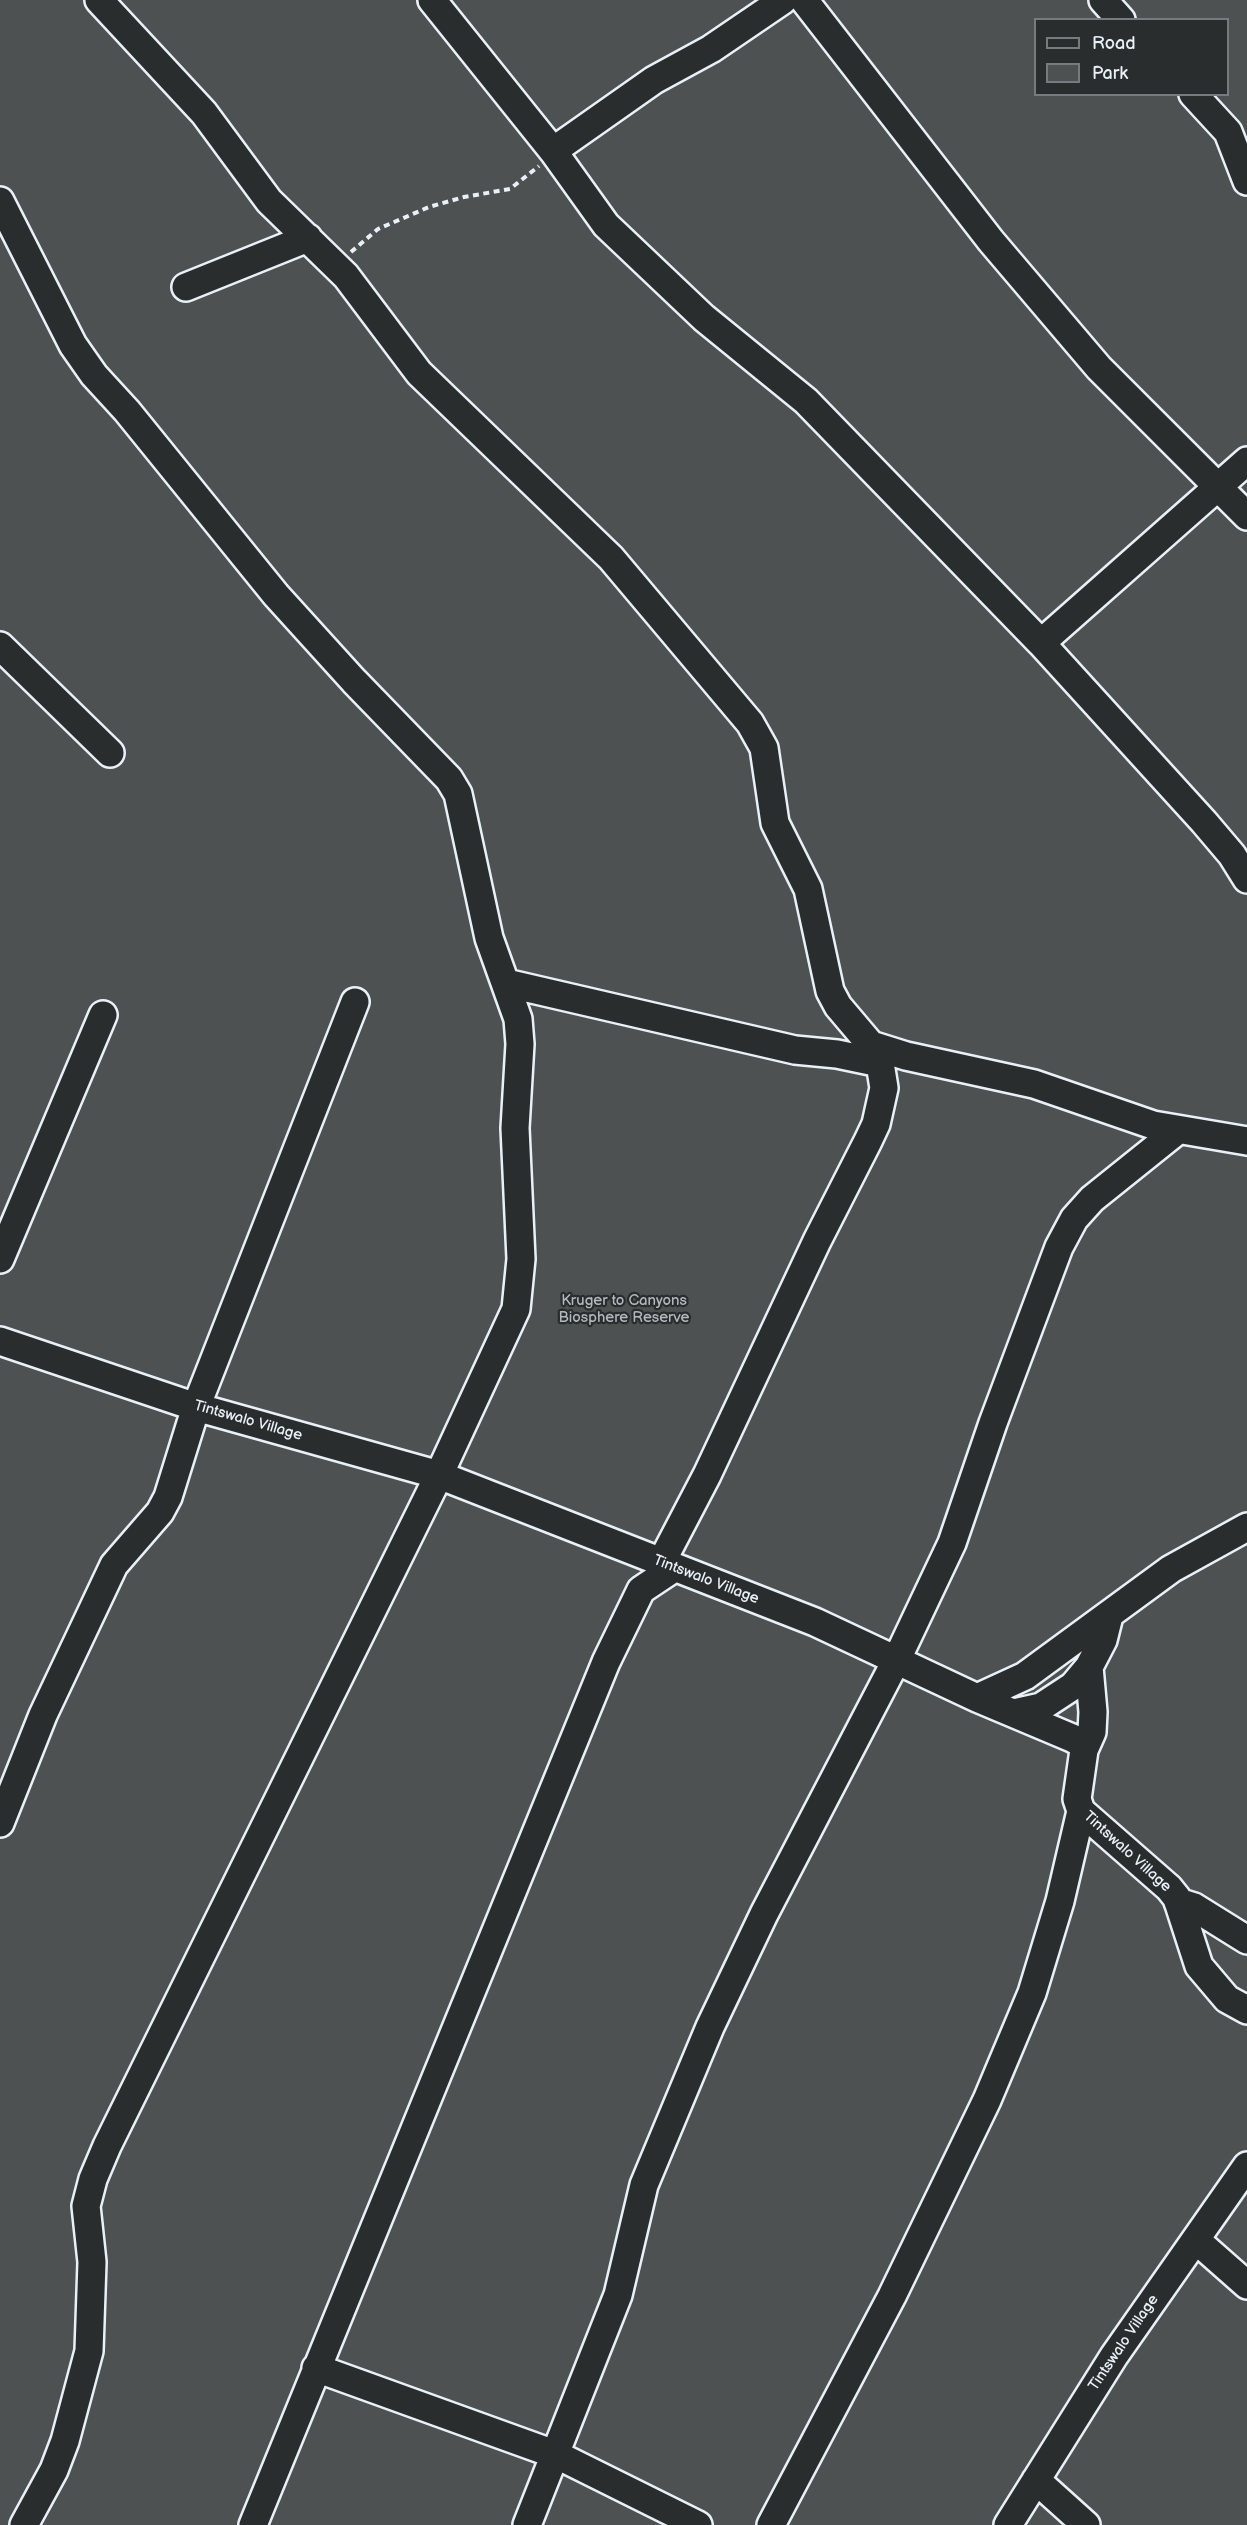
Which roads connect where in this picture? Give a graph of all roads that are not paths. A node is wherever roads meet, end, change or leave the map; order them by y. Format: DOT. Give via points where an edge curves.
graph roads {
  1 [pos="99,0"];
  2 [pos="432,0"];
  3 [pos="783,0"];
  4 [pos="804,0"];
  5 [pos="1103,0"];
  6 [pos="1119,18"];
  7 [pos="1195,96"];
  8 [pos="554,151"];
  9 [pos="1247,181"];
  10 [pos="0,201"];
  11 [pos="308,238"];
  12 [pos="186,286"];
  13 [pos="1247,461"];
  14 [pos="1219,485"];
  15 [pos="1247,516"];
  16 [pos="1041,643"];
  17 [pos="0,646"];
  18 [pos="110,753"];
  19 [pos="1247,879"];
  20 [pos="506,983"];
  21 [pos="355,1002"];
  22 [pos="103,1015"];
  23 [pos="876,1054"];
  24 [pos="1178,1130"];
  25 [pos="1247,1141"];
  26 [pos="0,1260"];
  27 [pos="0,1341"];
  28 [pos="196,1407"];
  29 [pos="439,1475"];
  30 [pos="1247,1527"];
  31 [pos="618,1546"];
  32 [pos="668,1566"];
  33 [pos="641,1590"];
  34 [pos="1109,1616"];
  35 [pos="897,1659"];
  36 [pos="1089,1667"];
  37 [pos="977,1698"];
  38 [pos="1014,1713"];
  39 [pos="1084,1750"];
  40 [pos="1081,1811"];
  41 [pos="0,1823"];
  42 [pos="1178,1902"];
  43 [pos="1247,1940"];
  44 [pos="1247,2010"];
  45 [pos="1247,2166"];
  46 [pos="1196,2240"];
  47 [pos="1247,2285"];
  48 [pos="316,2367"];
  49 [pos="556,2455"];
  50 [pos="1036,2480"];
  51 [pos="24,2525"];
  52 [pos="253,2525"];
  53 [pos="527,2525"];
  54 [pos="698,2525"];
  55 [pos="771,2525"];
  56 [pos="1008,2525"];
  57 [pos="1086,2525"];
  1 -- 11 [label="street" via="214,126 269,201"];
  2 -- 8 [label="street"];
  3 -- 8 [label="street" via="711,49 654,81"];
  4 -- 14 [label="street" via="991,241 1099,368"];
  5 -- 6 [label="street"];
  7 -- 9 [label="street" via="1228,132"];
  8 -- 16 [label="street" via="606,225 696,311 806,401"];
  10 -- 20 [label="street" via="73,345 94,375 276,595 449,779 462,808 489,938"];
  11 -- 12 [label="street"];
  11 -- 23 [label="street" via="346,276 419,374 611,558 760,737 775,823 808,890 830,991"];
  13 -- 14 [label="street"];
  14 -- 15 [label="street"];
  14 -- 16 [label="street"];
  16 -- 19 [label="street" via="1204,822"];
  17 -- 18 [label="street"];
  20 -- 23 [label="street" via="795,1050"];
  20 -- 29 [label="street" via="518,1019 520,1044 515,1128 520,1284 516,1309"];
  21 -- 28 [label="street"];
  22 -- 26 [label="street"];
  23 -- 24 [label="street" via="915,1058 1034,1084 1123,1117"];
  23 -- 32 [label="street" via="884,1088 876,1124 817,1240"];
  24 -- 25 [label="street"];
  24 -- 35 [label="street" via="1092,1199 1070,1225 997,1412 952,1543"];
  27 -- 28 [label="street, Tintswalo Village"];
  28 -- 29 [label="street, Tintswalo Village"];
  28 -- 41 [label="street" via="165,1504 114,1565 43,1715"];
  29 -- 31 [label="street, Tintswalo Village"];
  29 -- 51 [label="street" via="93,2179 86,2211 92,2262 89,2351 65,2441"];
  30 -- 34 [label="street" via="1171,1569"];
  31 -- 32 [label="street, Tintswalo Village"];
  31 -- 33 [label="street"];
  32 -- 33 [label="street"];
  32 -- 35 [label="street, Tintswalo Village" via="815,1622"];
  33 -- 48 [label="street" via="606,1662"];
  34 -- 36 [label="street" via="1103,1640"];
  34 -- 37 [label="street" via="1025,1676"];
  35 -- 37 [label="street, Tintswalo Village"];
  35 -- 49 [label="street" via="764,1914 710,2027 644,2184 618,2295"];
  36 -- 38 [label="street" via="1062,1695 1041,1707"];
  36 -- 39 [label="street" via="1094,1712 1092,1732"];
  37 -- 38 [label="street, Tintswalo Village"];
  38 -- 39 [label="street, Tintswalo Village" via="1072,1738"];
  39 -- 40 [label="street, Tintswalo Village" via="1077,1798"];
  40 -- 42 [label="street, Tintswalo Village" via="1169,1888"];
  40 -- 55 [label="street" via="1060,1901 1032,1993 987,2100 886,2307"];
  42 -- 43 [label="street" via="1194,1907"];
  42 -- 44 [label="street, Tintswalo Village" via="1199,1966 1227,1999"];
  45 -- 46 [label="street, Tintswalo Village"];
  46 -- 47 [label="street"];
  46 -- 50 [label="street, Tintswalo Village" via="1114,2356"];
  48 -- 49 [label="street"];
  48 -- 52 [label="street"];
  49 -- 53 [label="street"];
  49 -- 54 [label="street"];
  50 -- 56 [label="street, Tintswalo Village"];
  50 -- 57 [label="street"];
}
